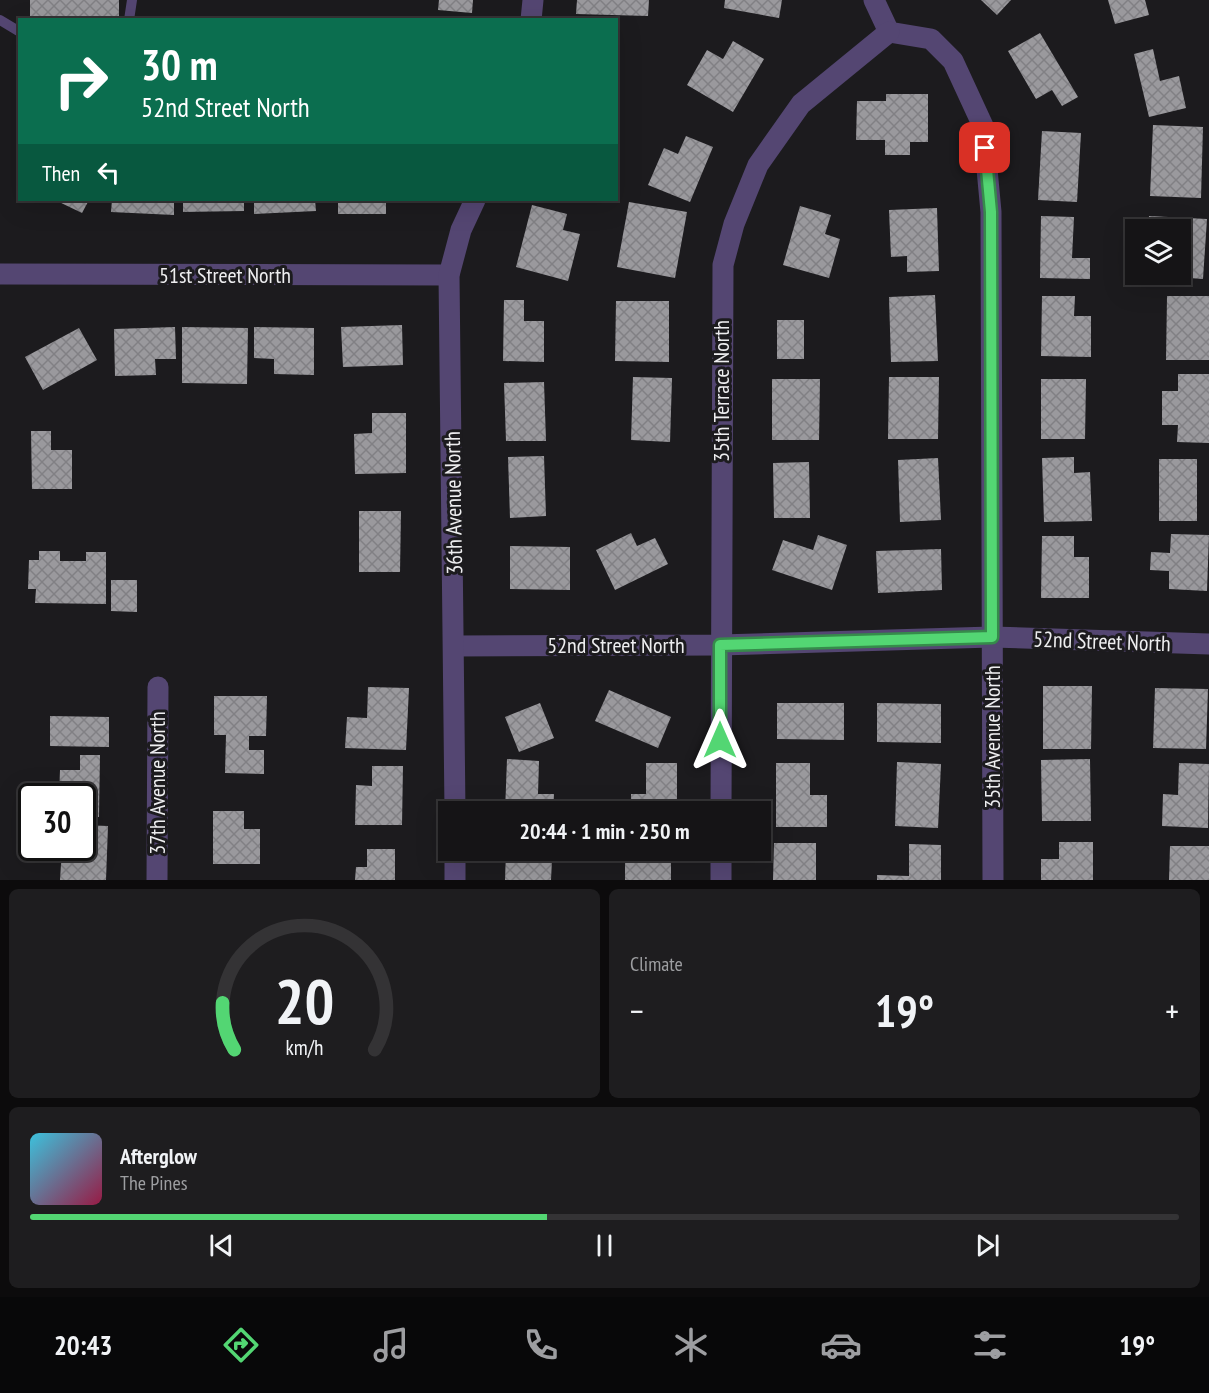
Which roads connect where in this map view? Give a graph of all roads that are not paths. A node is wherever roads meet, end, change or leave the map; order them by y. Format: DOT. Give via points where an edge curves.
graph roads {
  1 [pos="132,0"];
  2 [pos="533,0"];
  3 [pos="874,0"];
  4 [pos="129,18"];
  5 [pos="531,18"];
  6 [pos="0,20"];
  7 [pos="18,31"];
  8 [pos="889,32"];
  9 [pos="475,201"];
  10 [pos="0,274"];
  11 [pos="449,275"];
  12 [pos="992,637"];
  13 [pos="1209,644"];
  14 [pos="720,645"];
  15 [pos="455,646"];
  16 [pos="158,687"];
  17 [pos="455,801"];
  18 [pos="721,801"];
  19 [pos="455,861"];
  20 [pos="721,861"];
  21 [pos="157,880"];
  22 [pos="455,880"];
  23 [pos="721,880"];
  24 [pos="993,880"];
  1 -- 4 [label="lane"];
  2 -- 5 [label="street"];
  3 -- 8 [label="street"];
  6 -- 7 [label="lane"];
  8 -- 12 [label="street, 35th Avenue North" via="931,39 953,61 983,126 991,212"];
  8 -- 14 [label="street, 35th Terrace North" via="801,104 758,165 734,224 723,265"];
  9 -- 11 [label="street, 36th Avenue North" via="461,230"];
  10 -- 11 [label="street, 51st Street North"];
  11 -- 15 [label="street, 36th Avenue North"];
  12 -- 13 [label="street, 52nd Street North"];
  12 -- 14 [label="street, 52nd Street North"];
  12 -- 24 [label="street, 35th Avenue North"];
  14 -- 15 [label="street, 52nd Street North"];
  14 -- 18 [label="street, 35th Terrace North"];
  15 -- 17 [label="street, 36th Avenue North"];
  16 -- 21 [label="street, 37th Avenue North"];
  19 -- 22 [label="street"];
  20 -- 23 [label="street"];
}
